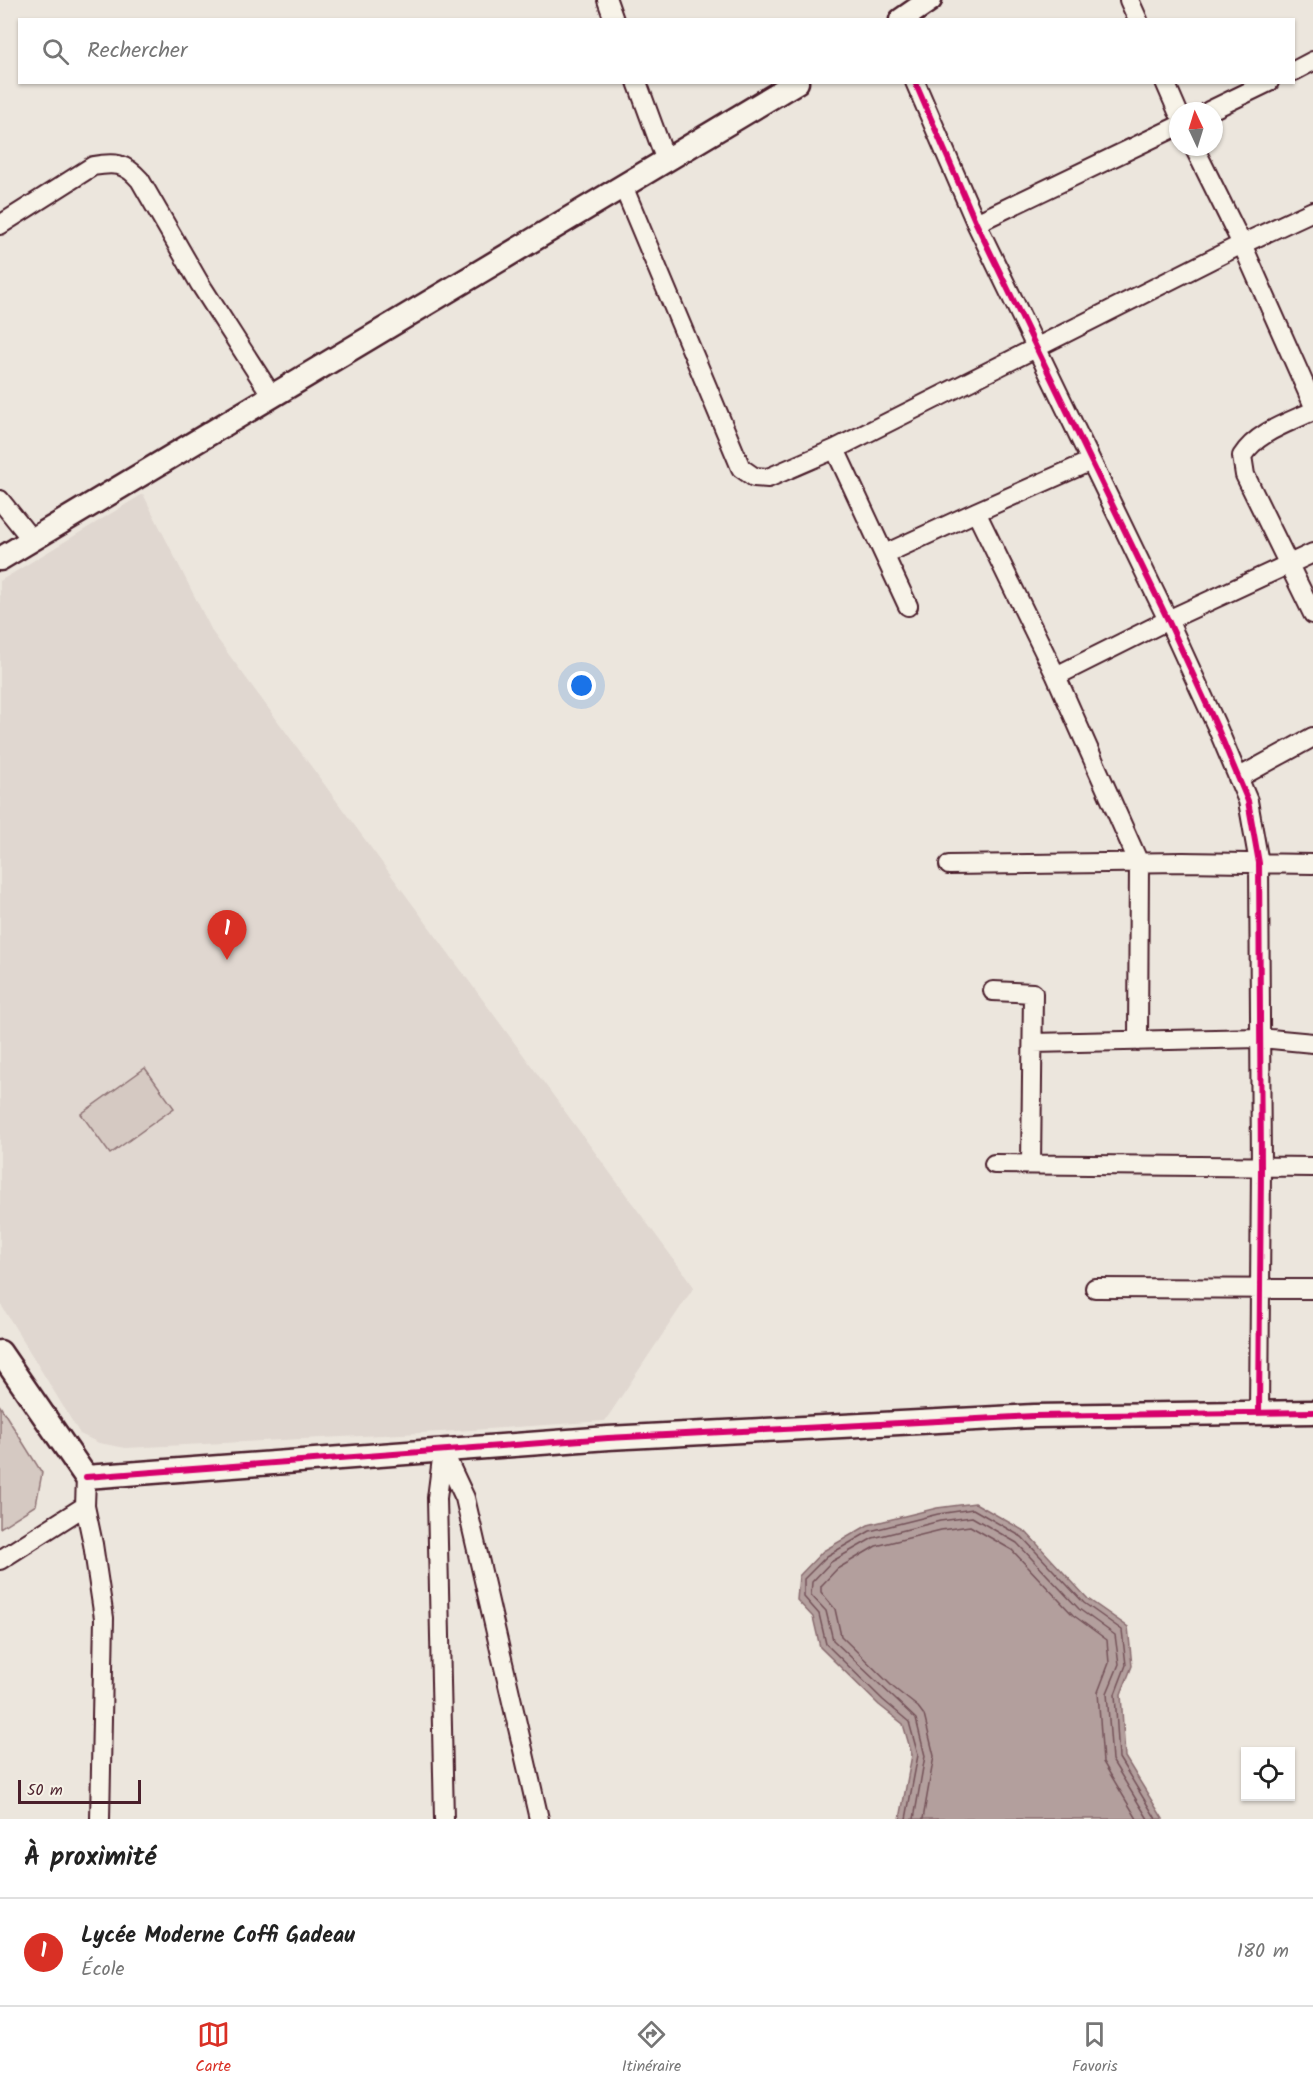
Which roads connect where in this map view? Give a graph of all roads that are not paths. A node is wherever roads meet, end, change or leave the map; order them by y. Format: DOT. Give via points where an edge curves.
graph roads {
  1 [pos="607,0"];
  2 [pos="1129,0"];
  3 [pos="926,1"];
  4 [pos="613,18"];
  5 [pos="904,18"];
  6 [pos="1137,18"];
  7 [pos="1313,61"];
  8 [pos="1295,69"];
  9 [pos="638,84"];
  10 [pos="794,84"];
  11 [pos="916,84"];
  12 [pos="1166,84"];
  13 [pos="1265,84"];
  14 [pos="1174,102"];
  15 [pos="1223,104"];
  16 [pos="1169,130"];
  17 [pos="1198,156"];
  18 [pos="666,161"];
  19 [pos="623,186"];
  20 [pos="1313,211"];
  21 [pos="976,224"];
  22 [pos="0,225"];
  23 [pos="1242,244"];
  24 [pos="1037,349"];
  25 [pos="272,396"];
  26 [pos="1313,404"];
  27 [pos="1313,411"];
  28 [pos="835,449"];
  29 [pos="1091,461"];
  30 [pos="0,500"];
  31 [pos="976,512"];
  32 [pos="32,540"];
  33 [pos="1313,553"];
  34 [pos="885,555"];
  35 [pos="0,559"];
  36 [pos="1289,564"];
  37 [pos="908,606"];
  38 [pos="1313,614"];
  39 [pos="1168,620"];
  40 [pos="1056,676"];
  41 [pos="1313,737"];
  42 [pos="1238,778"];
  43 [pos="1139,863"];
  44 [pos="1259,863"];
  45 [pos="1313,864"];
  46 [pos="949,865"];
  47 [pos="993,991"];
  48 [pos="1260,1038"];
  49 [pos="1138,1041"];
  50 [pos="1313,1042"];
  51 [pos="1033,1043"];
  52 [pos="994,1164"];
  53 [pos="1031,1164"];
  54 [pos="1262,1167"];
  55 [pos="1313,1167"];
  56 [pos="1095,1288"];
  57 [pos="1260,1289"];
  58 [pos="1313,1289"];
  59 [pos="0,1352"];
  60 [pos="1259,1412"];
  61 [pos="1313,1412"];
  62 [pos="443,1450"];
  63 [pos="86,1477"];
  64 [pos="85,1506"];
  65 [pos="0,1560"];
  66 [pos="100,1819"];
  67 [pos="444,1819"];
  68 [pos="539,1819"];
  1 -- 4 [label="street"];
  2 -- 6 [label="street"];
  3 -- 5 [label="street"];
  7 -- 8 [label="street"];
  9 -- 18 [label="street"];
  10 -- 18 [label="street"];
  11 -- 21 [label="street"];
  12 -- 14 [label="street"];
  13 -- 15 [label="street"];
  16 -- 21 [label="street"];
  17 -- 23 [label="street"];
  18 -- 19 [label="street"];
  19 -- 25 [label="street"];
  19 -- 28 [label="street" via="741,468 754,477 768,478"];
  20 -- 23 [label="street"];
  21 -- 24 [label="street"];
  22 -- 25 [label="street" via="93,166 107,164 131,170"];
  23 -- 24 [label="street"];
  23 -- 26 [label="street"];
  24 -- 28 [label="street"];
  24 -- 29 [label="street"];
  25 -- 32 [label="street"];
  27 -- 36 [label="street" via="1262,435 1242,456 1245,475"];
  28 -- 34 [label="street"];
  29 -- 31 [label="street"];
  29 -- 39 [label="street"];
  30 -- 32 [label="street"];
  31 -- 34 [label="street"];
  31 -- 40 [label="street"];
  32 -- 35 [label="street"];
  33 -- 36 [label="street"];
  34 -- 37 [label="street"];
  36 -- 38 [label="street"];
  36 -- 39 [label="street"];
  39 -- 40 [label="street"];
  39 -- 42 [label="street"];
  40 -- 43 [label="street"];
  41 -- 42 [label="street"];
  42 -- 44 [label="street" via="1248,801"];
  43 -- 44 [label="street"];
  43 -- 46 [label="street"];
  43 -- 49 [label="street"];
  44 -- 45 [label="street"];
  44 -- 48 [label="street"];
  47 -- 51 [label="street" via="1033,993"];
  48 -- 49 [label="street"];
  48 -- 50 [label="street"];
  48 -- 54 [label="street"];
  49 -- 51 [label="street"];
  51 -- 53 [label="street"];
  52 -- 53 [label="street"];
  53 -- 54 [label="street"];
  54 -- 55 [label="street"];
  54 -- 57 [label="street"];
  56 -- 57 [label="street"];
  57 -- 58 [label="street"];
  57 -- 60 [label="street"];
  59 -- 63 [label="street"];
  60 -- 61 [label="street"];
  60 -- 62 [label="street" via="1034,1416"];
  62 -- 63 [label="street"];
  62 -- 67 [label="street" via="437,1498"];
  62 -- 68 [label="street" via="465,1498"];
  63 -- 64 [label="street"];
  64 -- 65 [label="street"];
  64 -- 66 [label="street" via="104,1618"];
}
